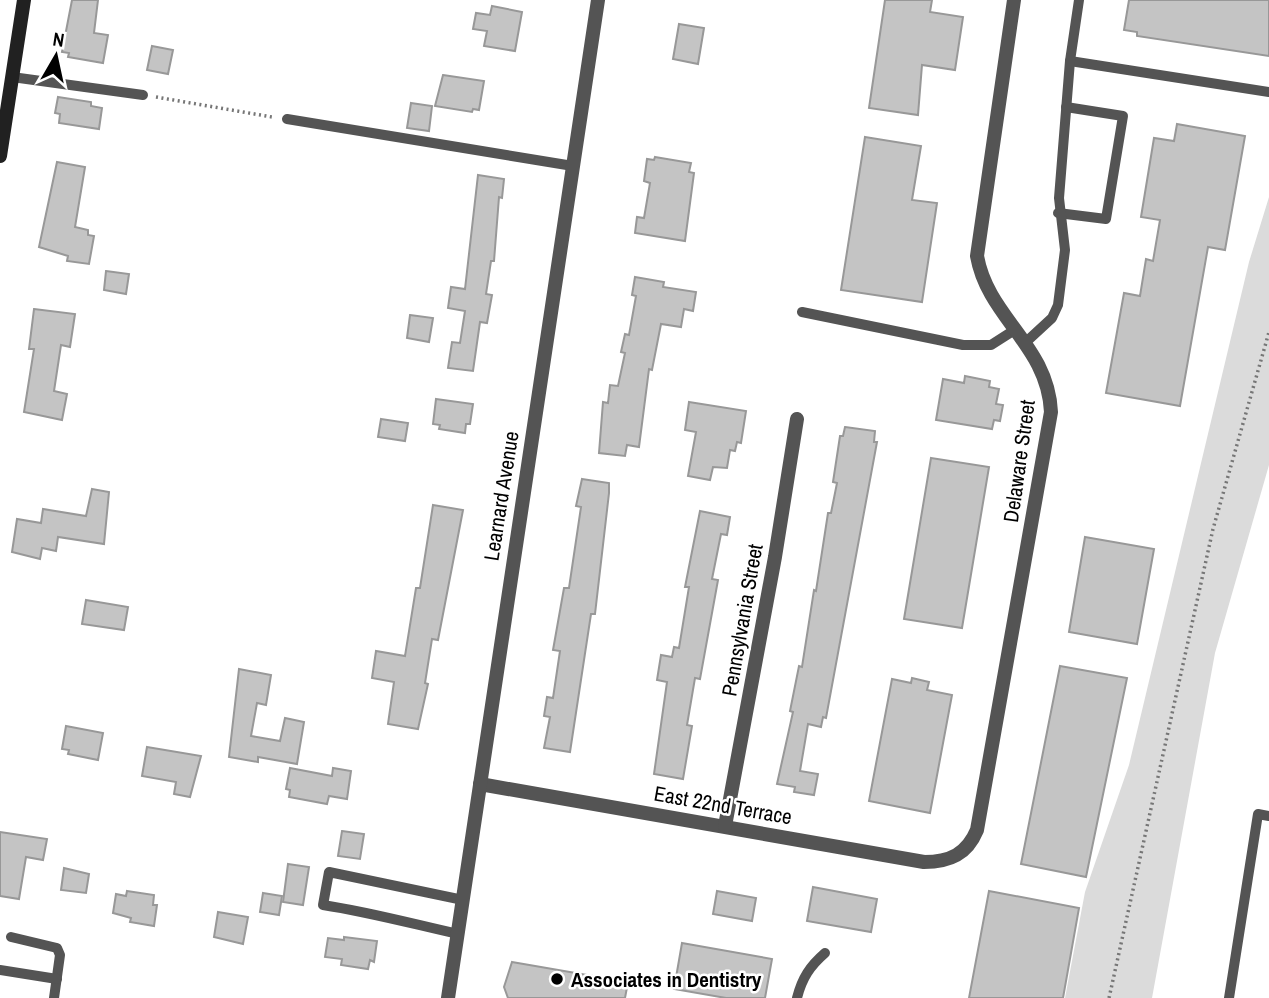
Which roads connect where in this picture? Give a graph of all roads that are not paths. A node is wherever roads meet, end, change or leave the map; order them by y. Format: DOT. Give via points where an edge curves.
graph roads {
  1 [pos="24,0"];
  2 [pos="598,0"];
  3 [pos="1014,0"];
  4 [pos="1079,0"];
  5 [pos="1070,61"];
  6 [pos="12,76"];
  7 [pos="1269,92"];
  8 [pos="143,95"];
  9 [pos="1066,107"];
  10 [pos="287,119"];
  11 [pos="0,156"];
  12 [pos="573,166"];
  13 [pos="1058,213"];
  14 [pos="802,312"];
  15 [pos="1016,329"];
  16 [pos="1026,342"];
  17 [pos="797,419"];
  18 [pos="480,784"];
  19 [pos="1269,816"];
  20 [pos="725,827"];
  21 [pos="959,855"];
  22 [pos="463,900"];
  23 [pos="458,934"];
  24 [pos="11,937"];
  25 [pos="825,953"];
  26 [pos="0,970"];
  27 [pos="57,979"];
  28 [pos="54,998"];
  29 [pos="448,998"];
  30 [pos="797,998"];
  31 [pos="1229,998"];
  1 -- 6 [label="street"];
  2 -- 12 [label="street, Learnard Avenue"];
  3 -- 15 [label="street, Delaware Street" via="978,256 994,303"];
  4 -- 5 [label="lane"];
  5 -- 7 [label="lane"];
  5 -- 9 [label="lane"];
  6 -- 8 [label="lane"];
  6 -- 11 [label="street"];
  9 -- 13 [label="lane"];
  9 -- 13 [label="lane" via="1123,116 1106,219"];
  10 -- 12 [label="lane"];
  12 -- 18 [label="street, Learnard Avenue"];
  13 -- 16 [label="lane" via="1065,250 1058,305 1052,318"];
  14 -- 15 [label="lane" via="963,345 990,345"];
  15 -- 16 [label="street, Delaware Street"];
  16 -- 21 [label="street, Delaware Street" via="1045,376 1051,412 977,830 972,843"];
  17 -- 20 [label="street, Pennsylvania Street"];
  18 -- 20 [label="street, East 22nd Terrace"];
  18 -- 22 [label="street, Learnard Avenue"];
  19 -- 31 [label="lane" via="1258,814"];
  20 -- 21 [label="street, East 22nd Terrace" via="924,862"];
  22 -- 23 [label="street, Learnard Avenue"];
  22 -- 23 [label="lane" via="329,872 323,905 393,916"];
  23 -- 29 [label="street, Learnard Avenue"];
  24 -- 27 [label="lane" via="57,948"];
  25 -- 30 [label="lane" via="812,964"];
  26 -- 27 [label="lane"];
  27 -- 28 [label="lane"];
}
